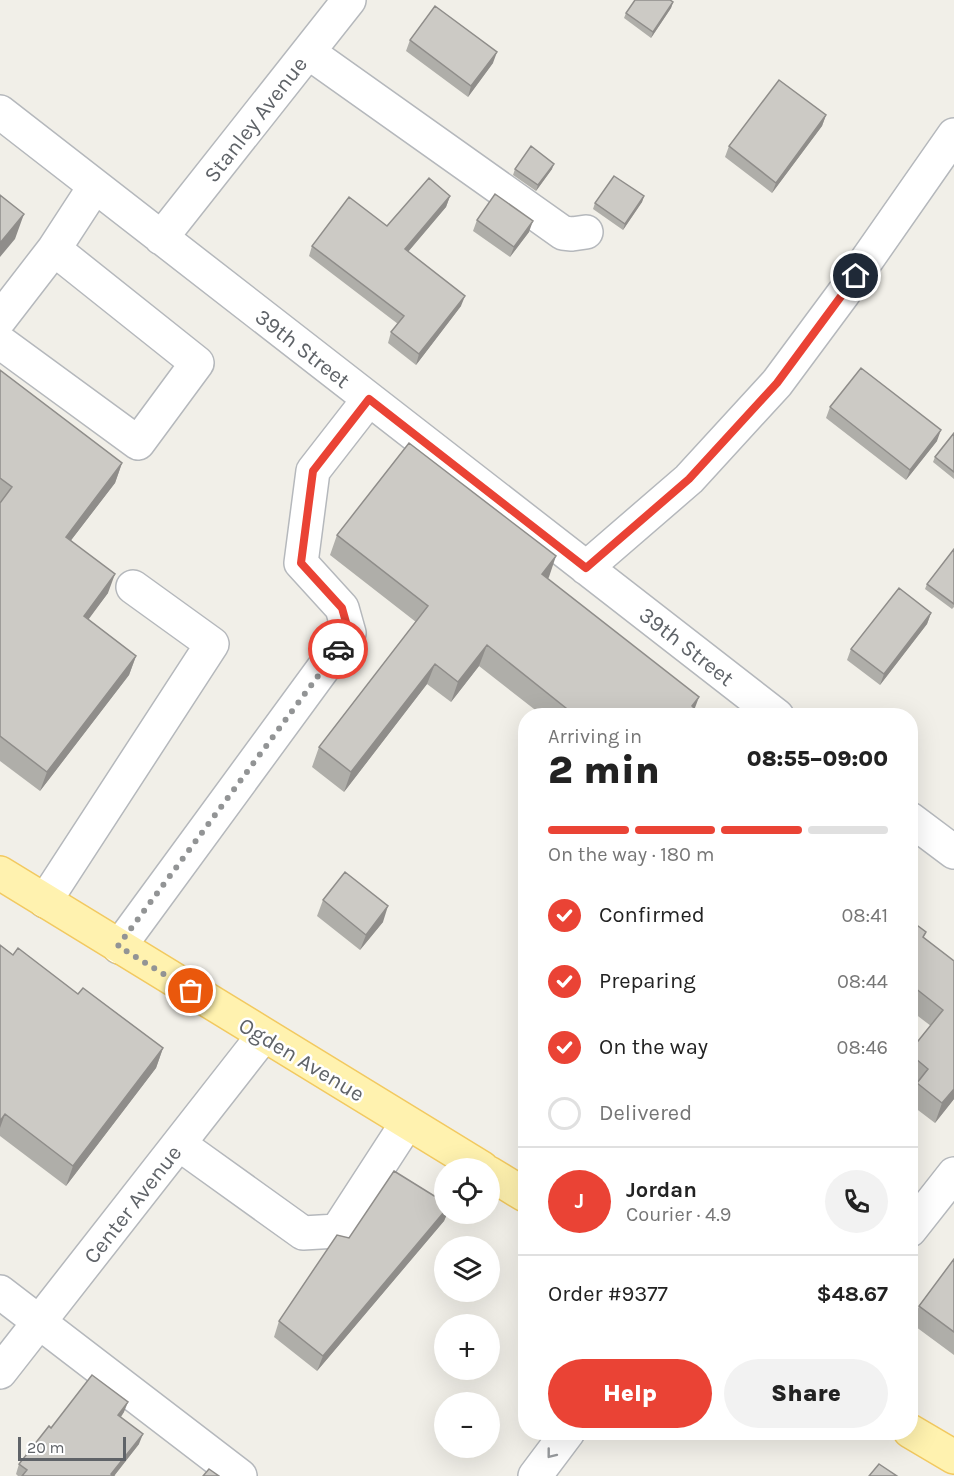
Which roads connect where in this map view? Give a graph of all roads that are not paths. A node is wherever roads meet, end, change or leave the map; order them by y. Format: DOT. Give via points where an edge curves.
graph roads {
  1 [pos="349,0"];
  2 [pos="308,52"];
  3 [pos="0,112"];
  4 [pos="954,135"];
  5 [pos="95,186"];
  6 [pos="586,232"];
  7 [pos="161,238"];
  8 [pos="54,249"];
  9 [pos="0,319"];
  10 [pos="0,342"];
  11 [pos="369,399"];
  12 [pos="586,568"];
  13 [pos="134,587"];
  14 [pos="767,708"];
  15 [pos="918,825"];
  16 [pos="954,852"];
  17 [pos="0,873"];
  18 [pos="45,901"];
  19 [pos="118,946"];
  20 [pos="263,1036"];
  21 [pos="407,1123"];
  22 [pos="179,1144"];
  23 [pos="465,1158"];
  24 [pos="954,1174"];
  25 [pos="500,1180"];
  26 [pos="518,1191"];
  27 [pos="918,1220"];
  28 [pos="0,1292"];
  29 [pos="39,1322"];
  30 [pos="0,1372"];
  31 [pos="918,1436"];
  32 [pos="562,1440"];
  33 [pos="954,1457"];
  34 [pos="240,1476"];
  35 [pos="534,1476"];
  1 -- 2 [label="street, Stanley Avenue"];
  2 -- 6 [label="street" via="563,233"];
  2 -- 7 [label="street, Stanley Avenue"];
  3 -- 5 [label="street, 39th Street"];
  4 -- 12 [label="street" via="777,383 689,479"];
  5 -- 7 [label="street, 39th Street"];
  5 -- 8 [label="street"];
  7 -- 11 [label="street, 39th Street"];
  8 -- 9 [label="street"];
  8 -- 10 [label="street" via="197,363 138,443"];
  11 -- 12 [label="street, 39th Street"];
  11 -- 19 [label="street" via="313,471 301,563 342,608 349,633"];
  12 -- 14 [label="street, 39th Street"];
  13 -- 18 [label="street" via="212,644"];
  15 -- 16 [label="street"];
  17 -- 18 [label="main road, Ogden Avenue"];
  18 -- 19 [label="main road, Ogden Avenue"];
  19 -- 20 [label="main road, Ogden Avenue"];
  20 -- 21 [label="main road, Ogden Avenue"];
  20 -- 22 [label="street, Center Avenue"];
  21 -- 22 [label="street" via="337,1231 303,1233"];
  21 -- 23 [label="main road, Ogden Avenue"];
  22 -- 29 [label="street, Center Avenue"];
  24 -- 27 [label="street"];
  25 -- 26 [label="main road"];
  28 -- 29 [label="street"];
  29 -- 30 [label="street, Center Avenue"];
  29 -- 34 [label="street"];
  31 -- 33 [label="main road"];
  32 -- 35 [label="street, one-way"];
}
